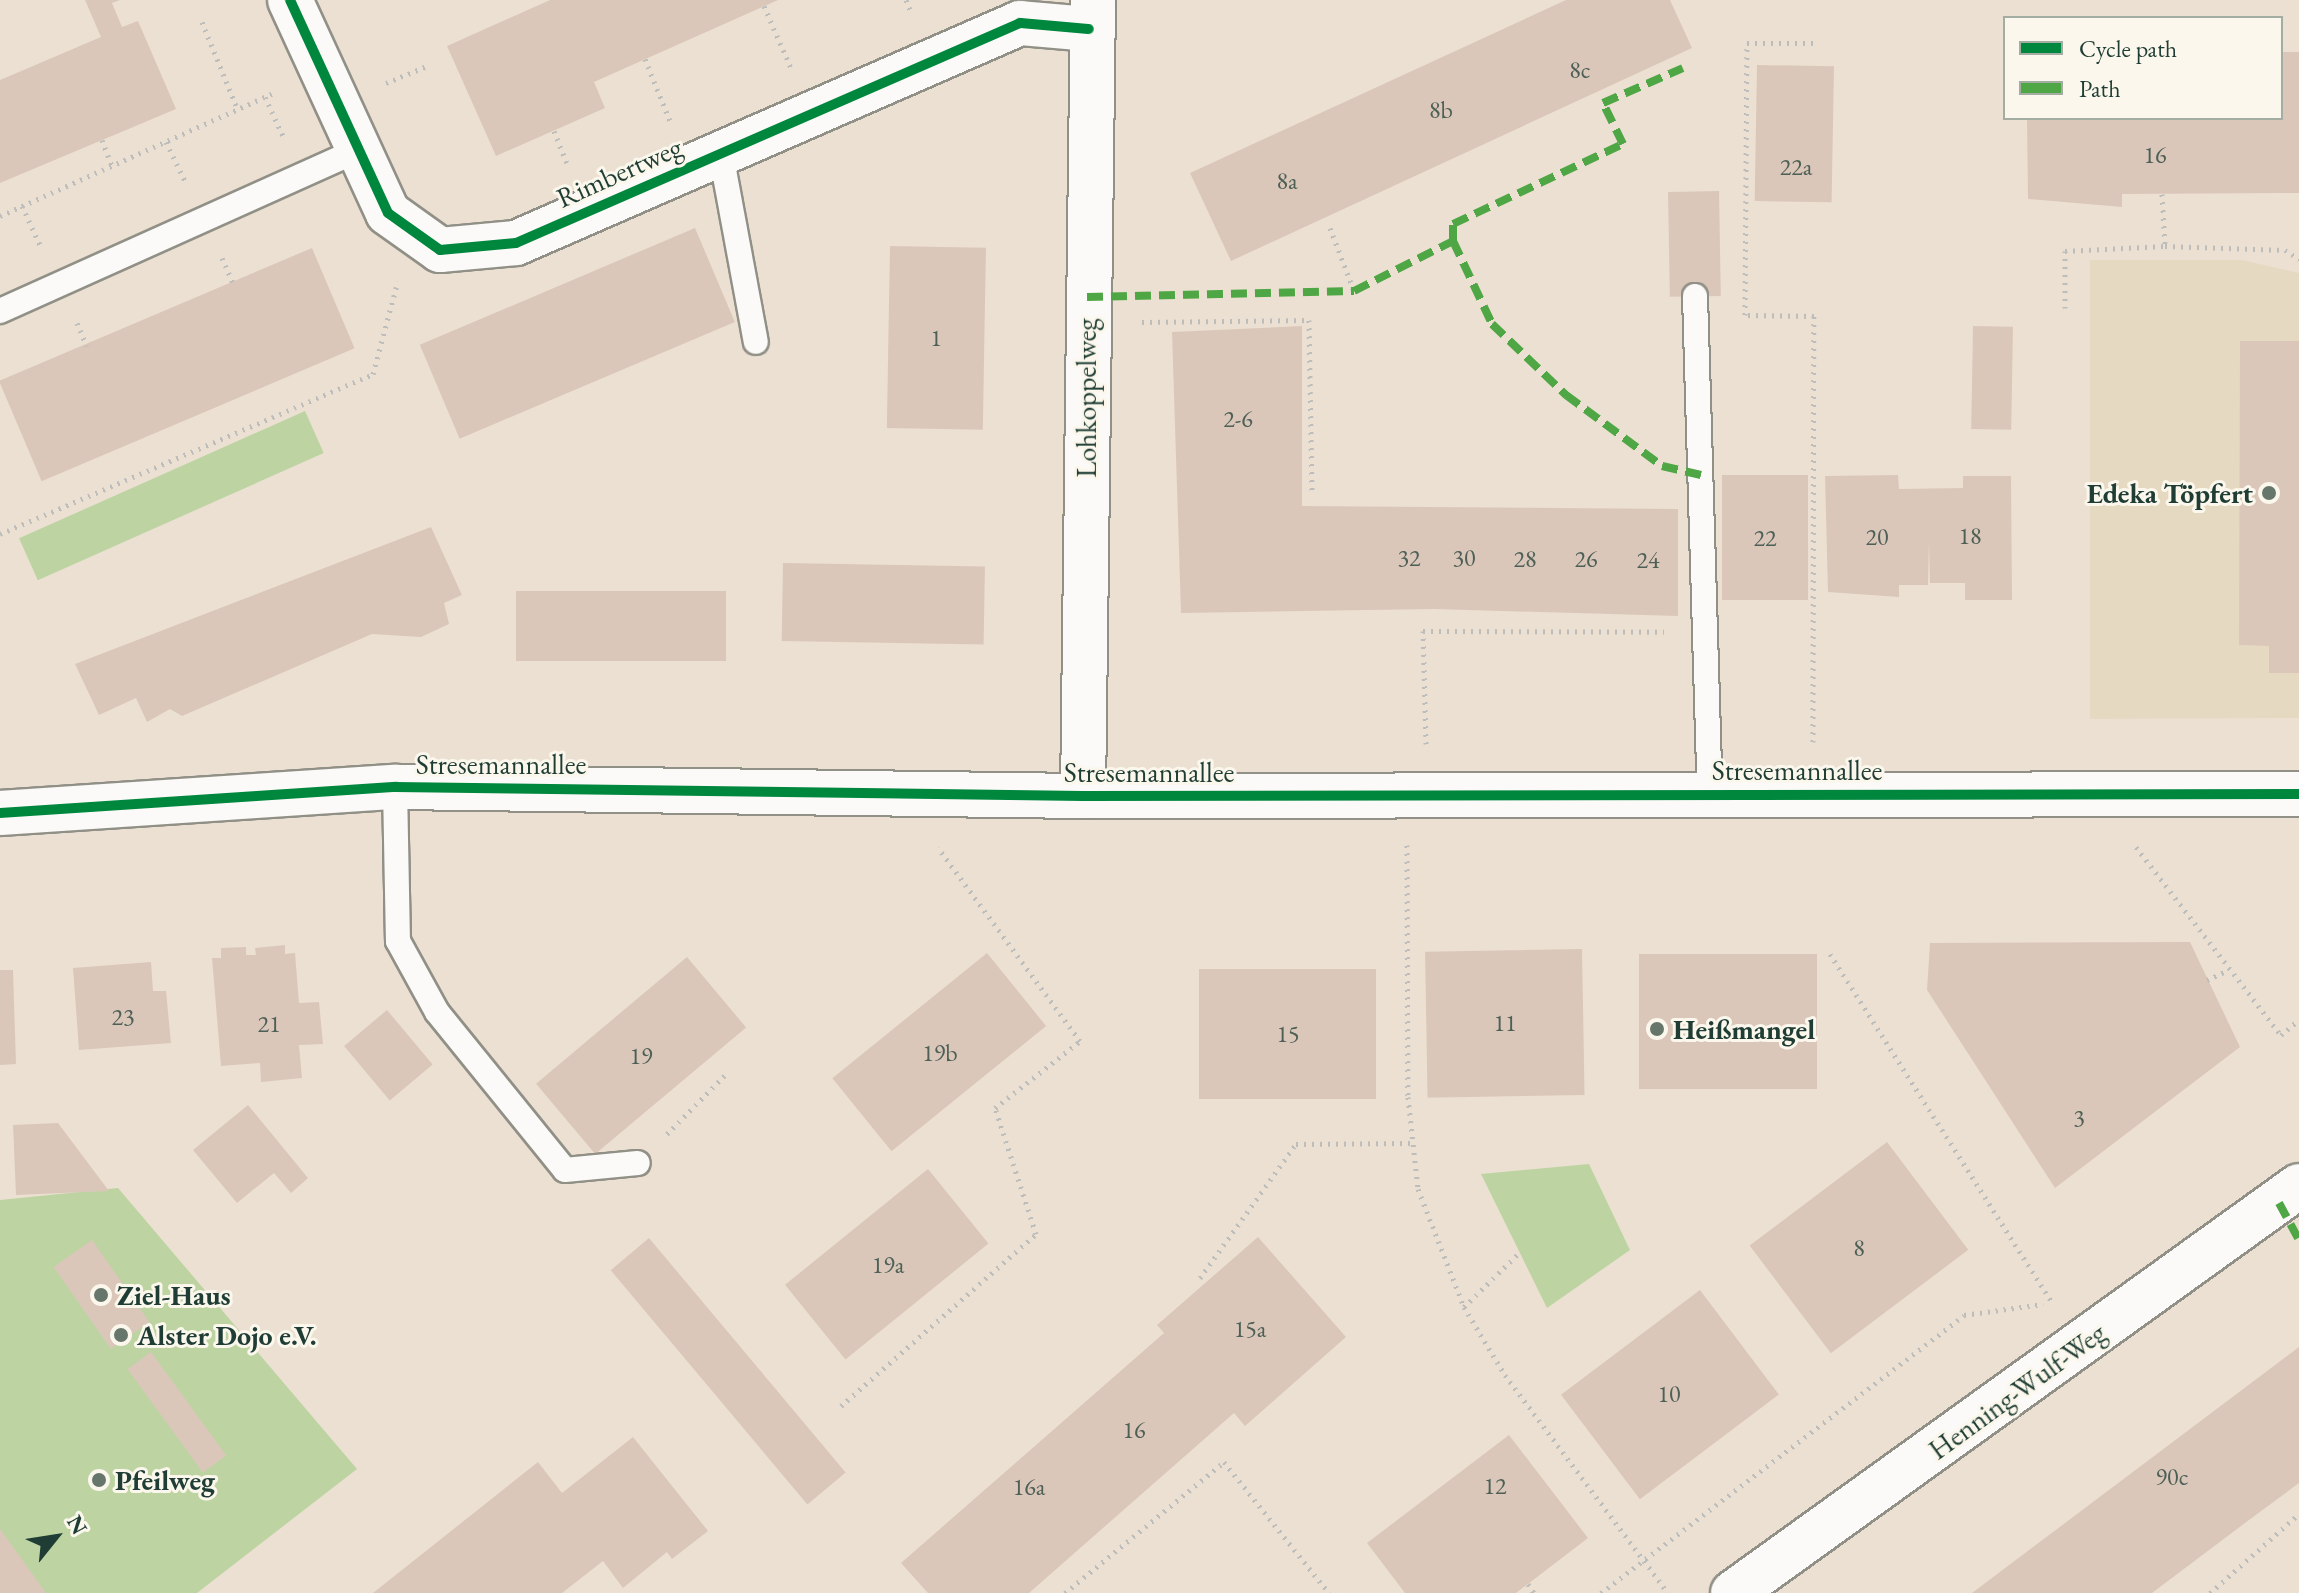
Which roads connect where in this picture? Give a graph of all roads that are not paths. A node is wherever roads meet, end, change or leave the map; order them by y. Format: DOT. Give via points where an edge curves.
graph roads {
  1 [pos="290,0"];
  2 [pos="1091,15"];
  3 [pos="358,150"];
  4 [pos="705,161"];
  5 [pos="1695,296"];
  6 [pos="0,311"];
  7 [pos="756,342"];
  8 [pos="395,787"];
  9 [pos="1710,794"];
  10 [pos="2299,794"];
  11 [pos="1083,796"];
  12 [pos="0,813"];
  13 [pos="638,1163"];
  14 [pos="2299,1186"];
  15 [pos="1733,1593"];
  1 -- 3 [label="street, Rimbertweg"];
  2 -- 4 [label="street, Rimbertweg" via="1020,23"];
  2 -- 11 [label="street, Lohkoppelweg"];
  3 -- 4 [label="street, Rimbertweg" via="388,213 440,250 516,243"];
  3 -- 6 [label="lane"];
  4 -- 7 [label="lane"];
  5 -- 9 [label="lane"];
  8 -- 11 [label="street, Stresemannallee"];
  8 -- 12 [label="street, Stresemannallee"];
  8 -- 13 [label="lane" via="398,941 437,1012 565,1170"];
  9 -- 10 [label="street, Stresemannallee"];
  9 -- 11 [label="street, Stresemannallee"];
  14 -- 15 [label="street, Henning-Wulf-Weg"];
}
